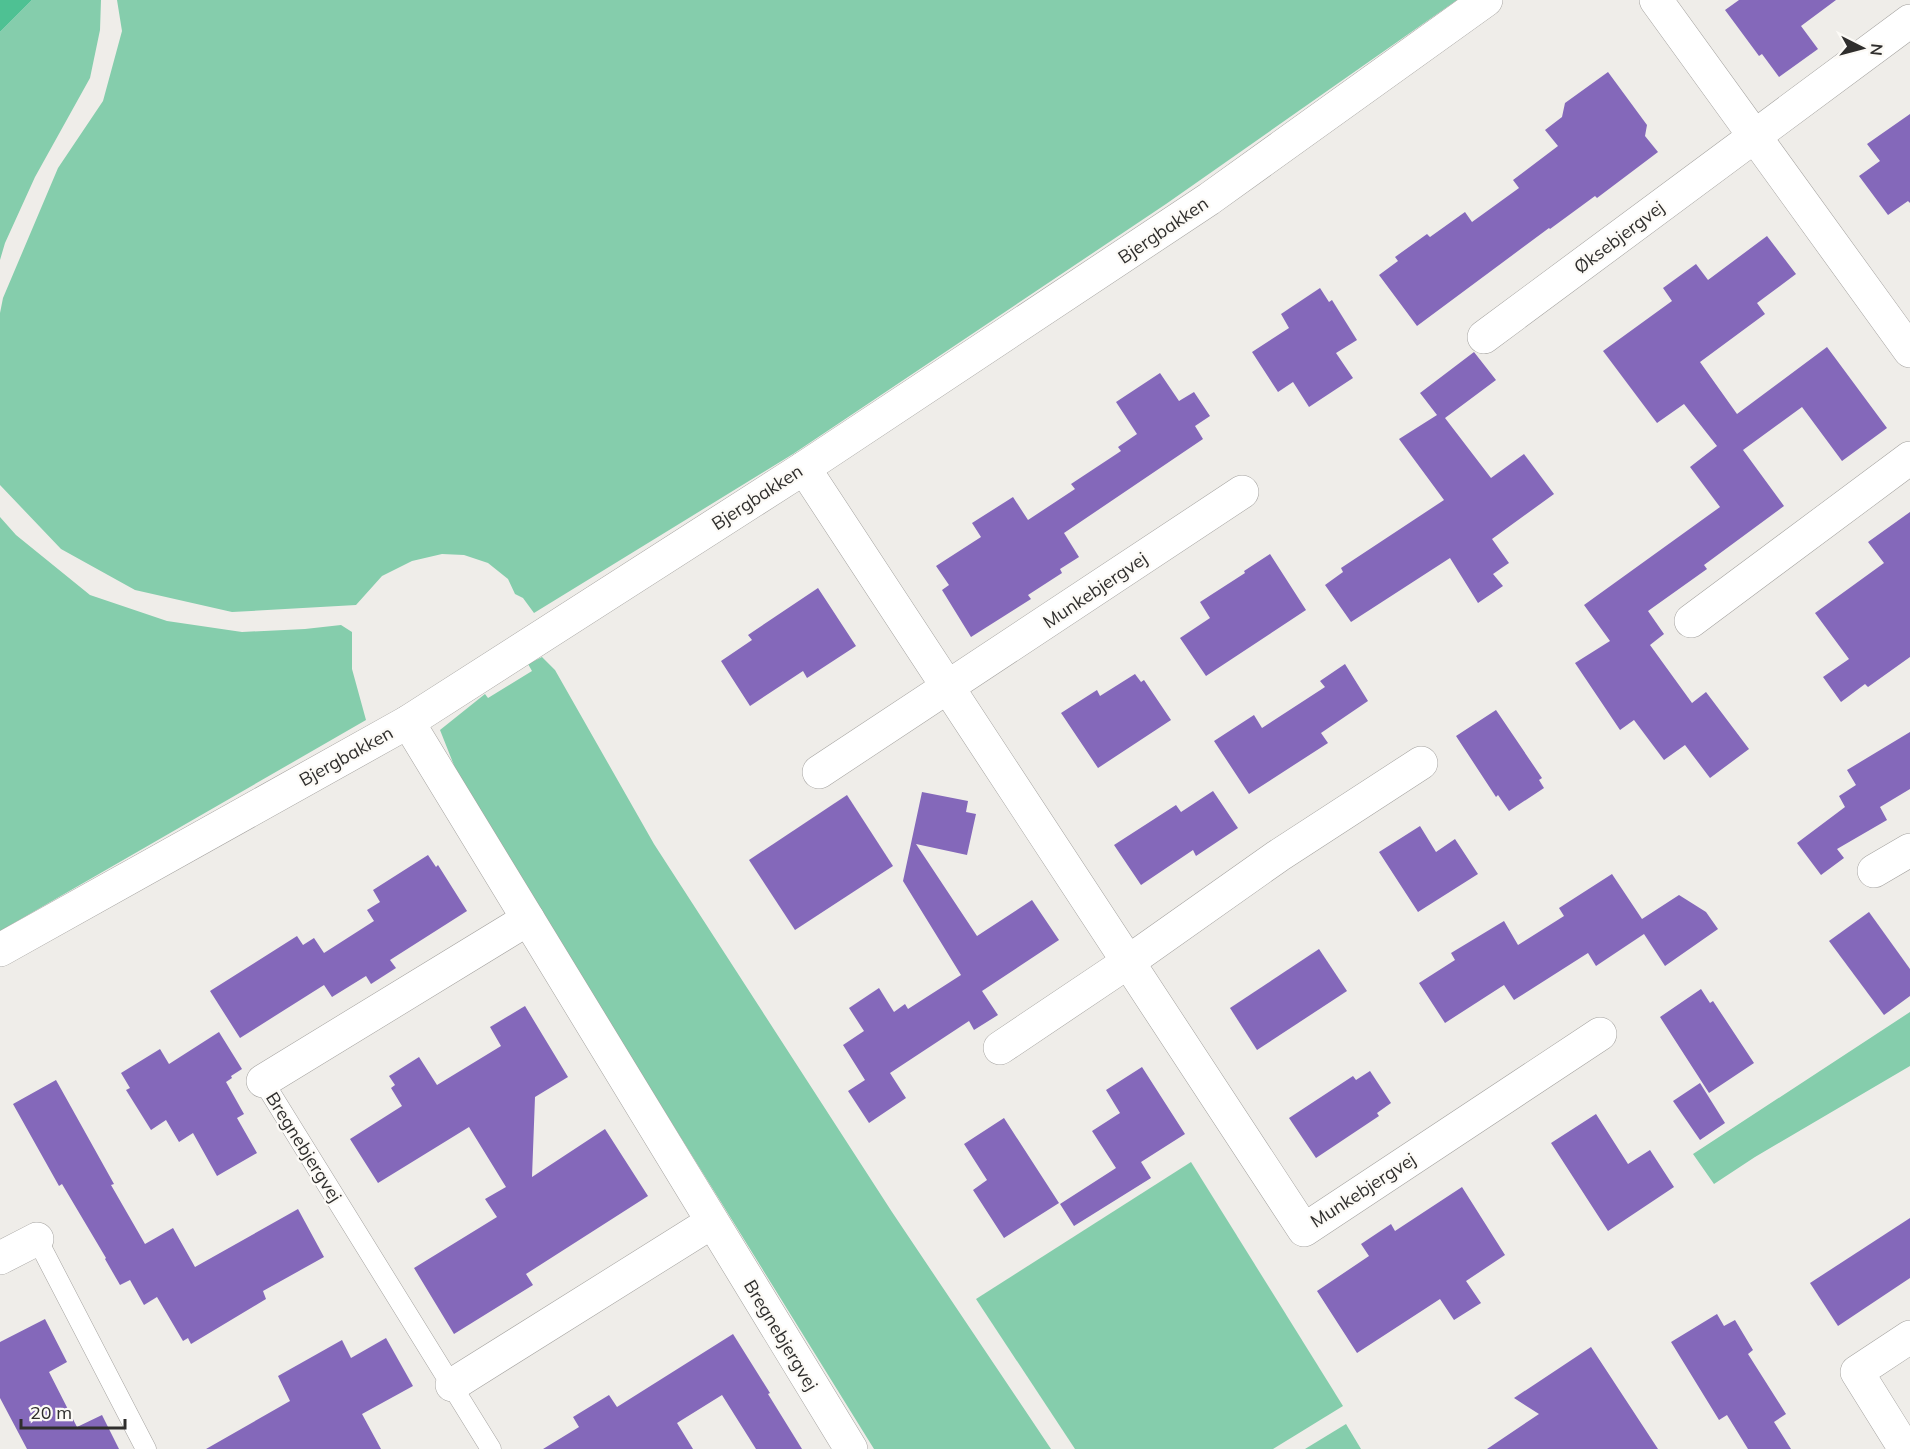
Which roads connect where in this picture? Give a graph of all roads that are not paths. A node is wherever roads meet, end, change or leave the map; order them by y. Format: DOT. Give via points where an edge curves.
graph roads {
  1 [pos="1486,0"];
  2 [pos="1656,0"];
  3 [pos="1910,21"];
  4 [pos="1754,136"];
  5 [pos="1484,337"];
  6 [pos="1910,351"];
  7 [pos="1910,458"];
  8 [pos="804,468"];
  9 [pos="1242,492"];
  10 [pos="1691,621"];
  11 [pos="948,687"];
  12 [pos="408,722"];
  13 [pos="1420,763"];
  14 [pos="819,772"];
  15 [pos="1910,850"];
  16 [pos="1874,871"];
  17 [pos="528,919"];
  18 [pos="0,950"];
  19 [pos="1128,962"];
  20 [pos="1600,1034"];
  21 [pos="1000,1048"];
  22 [pos="263,1081"];
  23 [pos="712,1222"];
  24 [pos="37,1239"];
  25 [pos="0,1258"];
  26 [pos="1910,1337"];
  27 [pos="452,1385"];
  28 [pos="146,1449"];
  29 [pos="491,1449"];
  30 [pos="850,1449"];
  31 [pos="1905,1449"];
  1 -- 8 [label="street, Bjergbakken" via="1209,200"];
  2 -- 4 [label="street"];
  3 -- 4 [label="street, Øksebjergvej"];
  4 -- 5 [label="street, Øksebjergvej"];
  4 -- 6 [label="street"];
  7 -- 10 [label="street"];
  8 -- 11 [label="street, Munkebjergvej"];
  8 -- 12 [label="street, Bjergbakken"];
  9 -- 11 [label="street, Munkebjergvej"];
  11 -- 14 [label="street, Munkebjergvej"];
  11 -- 19 [label="street, Munkebjergvej"];
  12 -- 17 [label="street, Bregnebjergvej"];
  12 -- 18 [label="street, Bjergbakken"];
  13 -- 19 [label="street" via="1278,856"];
  15 -- 16 [label="street"];
  17 -- 22 [label="street, Bregnebjergvej"];
  17 -- 23 [label="street, Bregnebjergvej"];
  19 -- 20 [label="street, Munkebjergvej" via="1304,1230"];
  19 -- 21 [label="street"];
  22 -- 27 [label="lane, Bregnebjergvej"];
  23 -- 27 [label="street"];
  23 -- 30 [label="street, Bregnebjergvej"];
  24 -- 25 [label="street"];
  24 -- 28 [label="lane"];
  26 -- 31 [label="street" via="1857,1372"];
  27 -- 29 [label="lane, Bregnebjergvej"];
}
